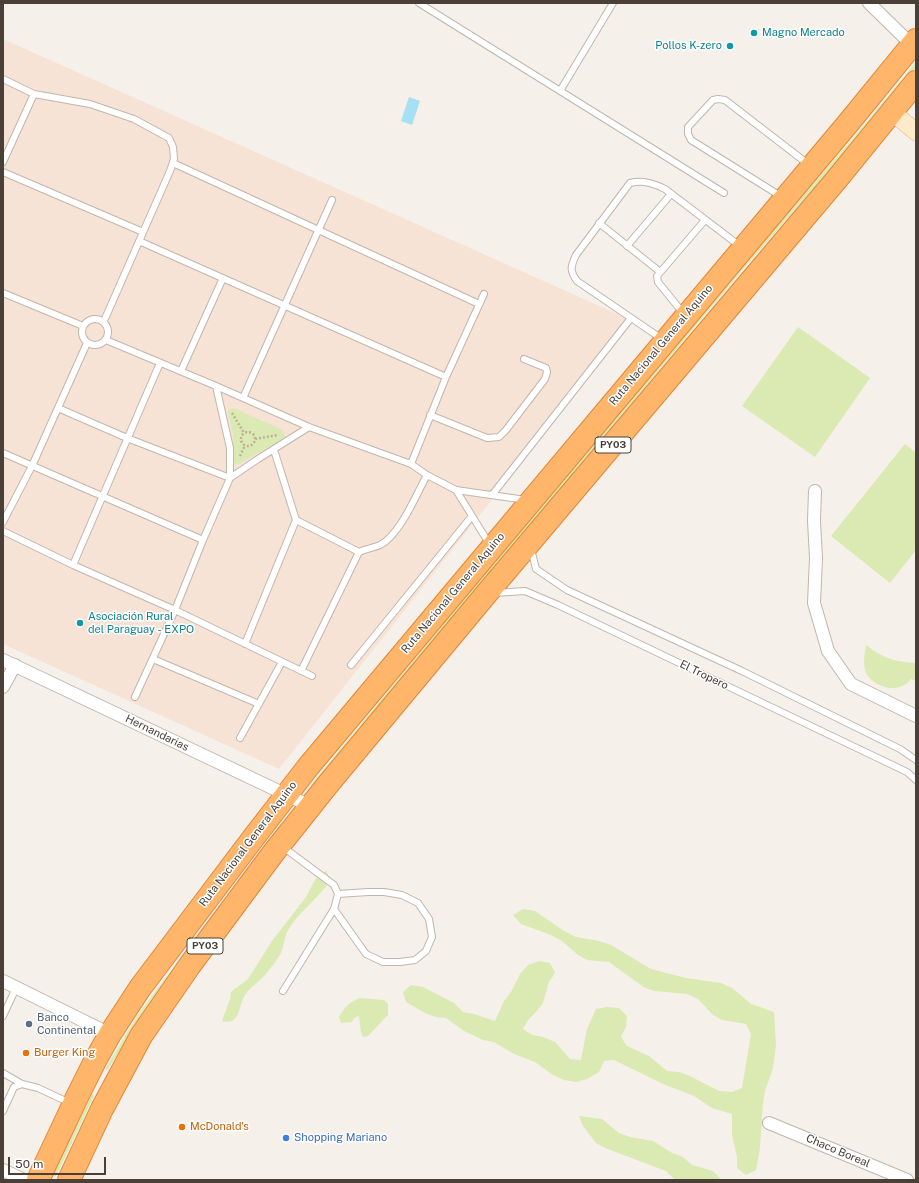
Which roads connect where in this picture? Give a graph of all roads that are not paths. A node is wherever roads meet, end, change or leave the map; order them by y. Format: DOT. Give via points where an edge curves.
graph roads {
  1 [pos="420,3"];
  2 [pos="613,3"];
  3 [pos="869,3"];
  4 [pos="914,42"];
  5 [pos="3,79"];
  6 [pos="916,82"];
  7 [pos="560,91"];
  8 [pos="34,94"];
  9 [pos="892,112"];
  10 [pos="916,132"];
  11 [pos="3,162"];
  12 [pos="173,163"];
  13 [pos="812,166"];
  14 [pos="3,172"];
  15 [pos="671,194"];
  16 [pos="724,194"];
  17 [pos="785,198"];
  18 [pos="332,200"];
  19 [pos="705,220"];
  20 [pos="599,222"];
  21 [pos="318,230"];
  22 [pos="143,232"];
  23 [pos="139,241"];
  24 [pos="627,246"];
  25 [pos="743,248"];
  26 [pos="659,271"];
  27 [pos="223,278"];
  28 [pos="3,293"];
  29 [pos="484,294"];
  30 [pos="479,304"];
  31 [pos="284,305"];
  32 [pos="686,317"];
  33 [pos="631,318"];
  34 [pos="104,321"];
  35 [pos="83,326"];
  36 [pos="106,340"];
  37 [pos="665,341"];
  38 [pos="87,343"];
  39 [pos="524,359"];
  40 [pos="160,363"];
  41 [pos="181,371"];
  42 [pos="446,377"];
  43 [pos="216,386"];
  44 [pos="243,398"];
  45 [pos="58,408"];
  46 [pos="430,415"];
  47 [pos="309,427"];
  48 [pos="127,438"];
  49 [pos="274,450"];
  50 [pos="3,454"];
  51 [pos="411,464"];
  52 [pos="32,466"];
  53 [pos="427,475"];
  54 [pos="230,478"];
  55 [pos="456,490"];
  56 [pos="815,491"];
  57 [pos="492,495"];
  58 [pos="102,496"];
  59 [pos="531,501"];
  60 [pos="472,516"];
  61 [pos="296,520"];
  62 [pos="3,522"];
  63 [pos="3,531"];
  64 [pos="203,540"];
  65 [pos="529,542"];
  66 [pos="491,548"];
  67 [pos="359,552"];
  68 [pos="73,565"];
  69 [pos="487,593"];
  70 [pos="175,610"];
  71 [pos="245,644"];
  72 [pos="153,658"];
  73 [pos="3,660"];
  74 [pos="282,662"];
  75 [pos="351,664"];
  76 [pos="15,665"];
  77 [pos="301,671"];
  78 [pos="312,676"];
  79 [pos="3,688"];
  80 [pos="135,697"];
  81 [pos="259,704"];
  82 [pos="916,716"];
  83 [pos="240,738"];
  84 [pos="916,760"];
  85 [pos="916,780"];
  86 [pos="286,795"];
  87 [pos="310,806"];
  88 [pos="280,845"];
  89 [pos="338,894"];
  90 [pos="334,909"];
  91 [pos="3,981"];
  92 [pos="16,988"];
  93 [pos="283,991"];
  94 [pos="3,1016"];
  95 [pos="110,1034"];
  96 [pos="3,1073"];
  97 [pos="86,1079"];
  98 [pos="22,1084"];
  99 [pos="111,1093"];
  100 [pos="73,1104"];
  101 [pos="3,1111"];
  102 [pos="769,1123"];
  103 [pos="3,1170"];
  104 [pos="24,1180"];
  105 [pos="38,1180"];
  106 [pos="69,1180"];
  107 [pos="907,1180"];
  1 -- 7 [label="lane"];
  2 -- 7 [label="lane"];
  3 -- 4 [label="street"];
  4 -- 13 [label="highway, Ruta Nacional General Aquino / PY03"];
  5 -- 8 [label="lane"];
  6 -- 9 [label="highway, PY03"];
  7 -- 16 [label="lane"];
  8 -- 11 [label="lane"];
  8 -- 12 [label="lane" via="90,104 134,119 169,138 173,147"];
  9 -- 10 [label="street"];
  9 -- 65 [label="highway, PY03" via="535,538"];
  12 -- 21 [label="lane"];
  12 -- 22 [label="lane"];
  13 -- 17 [label="highway, Ruta Nacional General Aquino / PY03"];
  13 -- 17 [label="lane" via="725,100 713,100 688,127 691,140"];
  14 -- 22 [label="lane"];
  15 -- 19 [label="lane"];
  15 -- 20 [label="lane" via="656,184 643,181 630,183"];
  15 -- 24 [label="lane"];
  17 -- 25 [label="highway, Ruta Nacional General Aquino / PY03"];
  18 -- 21 [label="lane"];
  19 -- 25 [label="lane"];
  19 -- 26 [label="lane"];
  20 -- 24 [label="lane"];
  20 -- 33 [label="lane" via="576,255 571,265 572,274 577,281"];
  21 -- 30 [label="lane"];
  21 -- 31 [label="lane"];
  22 -- 23 [label="lane"];
  23 -- 27 [label="lane"];
  23 -- 34 [label="lane"];
  24 -- 26 [label="lane"];
  25 -- 32 [label="highway, Ruta Nacional General Aquino / PY03"];
  26 -- 32 [label="lane" via="658,282"];
  27 -- 31 [label="lane"];
  27 -- 41 [label="lane"];
  28 -- 35 [label="lane"];
  29 -- 30 [label="lane"];
  30 -- 42 [label="lane"];
  31 -- 42 [label="lane"];
  31 -- 44 [label="lane"];
  32 -- 37 [label="highway, Ruta Nacional General Aquino / PY03"];
  33 -- 37 [label="lane"];
  33 -- 57 [label="lane"];
  34 -- 35 [label="lane" via="92,318"];
  34 -- 36 [label="lane" via="109,333"];
  35 -- 38 [label="lane" via="82,333"];
  36 -- 38 [label="lane" via="99,345"];
  36 -- 40 [label="lane"];
  37 -- 59 [label="highway, Ruta Nacional General Aquino / PY03"];
  38 -- 45 [label="lane"];
  39 -- 46 [label="lane" via="546,368 545,379 499,437 487,438"];
  40 -- 41 [label="lane"];
  40 -- 48 [label="lane"];
  41 -- 43 [label="lane"];
  42 -- 46 [label="lane"];
  43 -- 44 [label="lane"];
  43 -- 54 [label="lane" via="230,448"];
  44 -- 47 [label="lane"];
  45 -- 48 [label="lane"];
  45 -- 52 [label="lane"];
  46 -- 51 [label="lane"];
  47 -- 49 [label="lane"];
  47 -- 51 [label="lane"];
  48 -- 54 [label="lane"];
  48 -- 58 [label="lane"];
  49 -- 54 [label="lane"];
  49 -- 61 [label="lane"];
  50 -- 52 [label="lane"];
  51 -- 53 [label="lane"];
  52 -- 58 [label="lane"];
  52 -- 62 [label="lane"];
  53 -- 55 [label="lane"];
  53 -- 67 [label="lane" via="393,535 380,545"];
  54 -- 64 [label="lane"];
  55 -- 57 [label="lane"];
  55 -- 60 [label="lane"];
  56 -- 82 [label="street" via="814,603 828,651 851,684"];
  57 -- 59 [label="lane"];
  58 -- 64 [label="lane"];
  58 -- 68 [label="lane"];
  59 -- 66 [label="highway, Ruta Nacional General Aquino / PY03"];
  60 -- 66 [label="lane"];
  60 -- 75 [label="lane"];
  61 -- 67 [label="lane"];
  61 -- 71 [label="lane"];
  63 -- 68 [label="lane"];
  64 -- 70 [label="lane"];
  65 -- 69 [label="highway, PY03"];
  65 -- 84 [label="lane, El Tropero" via="536,569 567,590 742,671 900,749"];
  66 -- 86 [label="highway, Ruta Nacional General Aquino / PY03"];
  67 -- 77 [label="lane"];
  68 -- 70 [label="lane"];
  69 -- 85 [label="lane, El Tropero" via="525,591 558,605 907,772"];
  69 -- 87 [label="highway, PY03"];
  70 -- 71 [label="lane"];
  70 -- 72 [label="lane"];
  71 -- 74 [label="lane"];
  72 -- 80 [label="lane"];
  72 -- 81 [label="lane"];
  73 -- 76 [label="street, Hernandarias"];
  74 -- 77 [label="lane"];
  74 -- 81 [label="lane"];
  76 -- 79 [label="street"];
  76 -- 86 [label="street, Hernandarias"];
  77 -- 78 [label="lane"];
  81 -- 83 [label="lane"];
  86 -- 87 [label="street, Hernandarias"];
  86 -- 95 [label="highway, Ruta Nacional General Aquino / PY03" via="166,952"];
  87 -- 88 [label="highway, PY03"];
  88 -- 89 [label="lane" via="334,885"];
  88 -- 99 [label="highway, PY03" via="166,998 141,1036"];
  89 -- 90 [label="lane"];
  89 -- 90 [label="lane" via="384,892 402,895 418,903 429,919 432,937 426,951 415,960 383,962 366,954"];
  90 -- 93 [label="lane"];
  91 -- 92 [label="street"];
  92 -- 94 [label="lane"];
  92 -- 95 [label="street"];
  95 -- 97 [label="highway, Ruta Nacional General Aquino / PY03"];
  96 -- 98 [label="lane"];
  97 -- 99 [label="highway"];
  97 -- 100 [label="highway, Ruta Nacional General Aquino / PY03"];
  98 -- 100 [label="lane" via="38,1088"];
  98 -- 101 [label="lane" via="14,1087"];
  99 -- 106 [label="highway, PY03"];
  100 -- 105 [label="highway, Ruta Nacional General Aquino / PY03"];
  102 -- 107 [label="street, Chaco Boreal"];
  103 -- 104 [label="street"];
}
